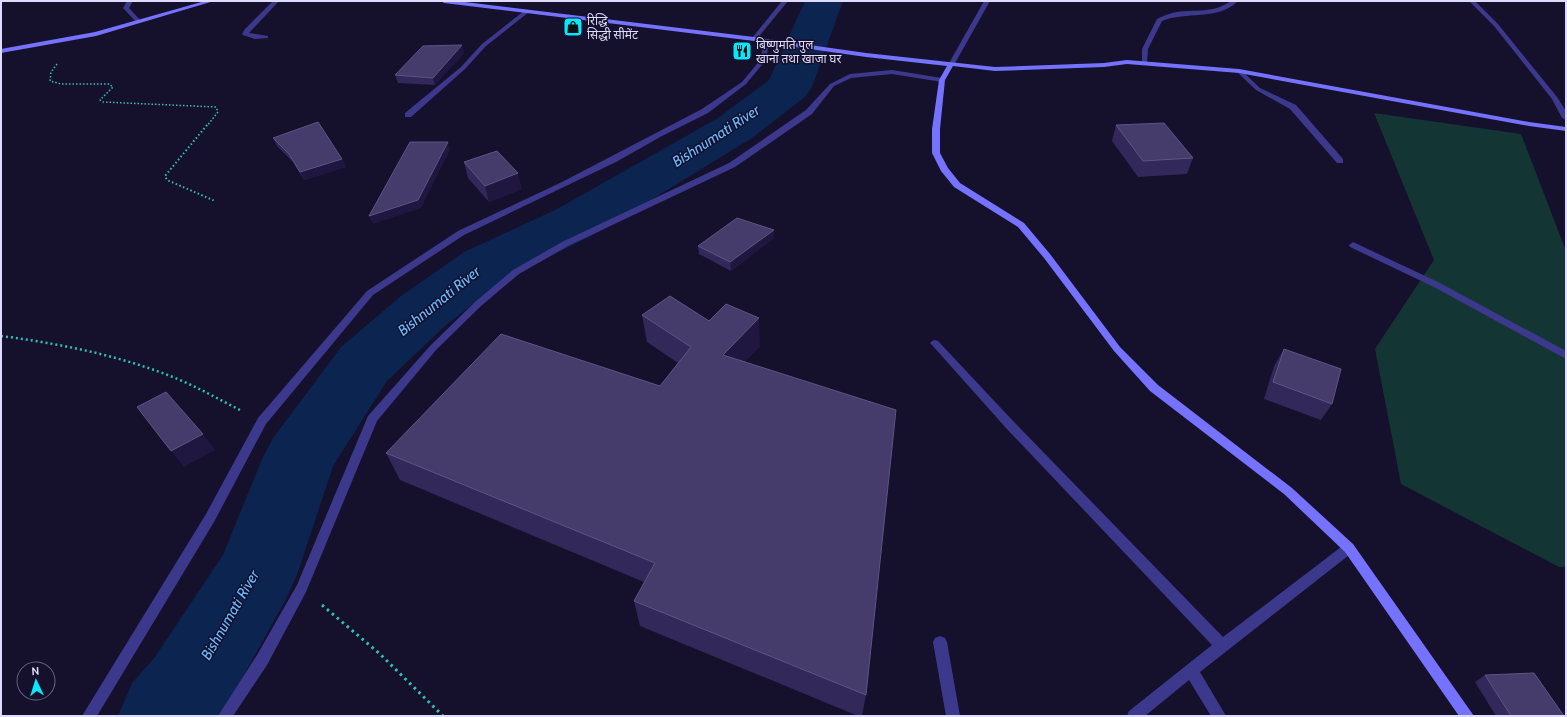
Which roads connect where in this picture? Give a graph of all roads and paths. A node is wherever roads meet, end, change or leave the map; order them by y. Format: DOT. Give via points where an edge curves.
graph roads {
  1 [pos="130,1"];
  2 [pos="211,1"];
  3 [pos="276,1"];
  4 [pos="444,1"];
  5 [pos="987,1"];
  6 [pos="1235,1"];
  7 [pos="1472,1"];
  8 [pos="783,2"];
  9 [pos="526,12"];
  10 [pos="139,22"];
  11 [pos="266,37"];
  12 [pos="754,39"];
  13 [pos="71,40"];
  14 [pos="765,41"];
  15 [pos="1,51"];
  16 [pos="1144,63"];
  17 [pos="951,65"];
  18 [pos="1239,71"];
  19 [pos="942,80"];
  20 [pos="408,114"];
  21 [pos="1566,118"];
  22 [pos="1566,129"];
  23 [pos="1340,161"];
  24 [pos="215,201"];
  25 [pos="1353,245"];
  26 [pos="1,336"];
  27 [pos="935,343"];
  28 [pos="1566,355"];
  29 [pos="262,421"];
  30 [pos="1349,548"];
  31 [pos="302,588"];
  32 [pos="940,642"];
  33 [pos="1222,646"];
  34 [pos="1191,670"];
  35 [pos="89,716"];
  36 [pos="225,716"];
  37 [pos="443,716"];
  38 [pos="953,716"];
  39 [pos="1134,716"];
  40 [pos="1219,716"];
  41 [pos="1467,716"];
  1 -- 10 [label="street" via="126,8"];
  2 -- 10 [label="street"];
  3 -- 11 [label="street" via="245,34"];
  4 -- 9 [label="street"];
  5 -- 17 [label="street"];
  6 -- 16 [label="street" via="1225,8 1203,13 1171,15 1159,20 1145,48"];
  7 -- 21 [label="street" via="1496,25 1555,98"];
  8 -- 12 [label="street"];
  9 -- 12 [label="street"];
  9 -- 20 [label="street" via="484,45 463,68"];
  10 -- 13 [label="street"];
  12 -- 14 [label="street"];
  13 -- 15 [label="street"];
  13 -- 24 [label="path" via="51,72 50,81 61,84 108,84 113,87 100,100 103,102 216,107 218,112 166,176 167,180"];
  14 -- 17 [label="street"];
  14 -- 29 [label="street" via="764,59 744,83 705,111 461,234 370,293"];
  16 -- 17 [label="street" via="995,69"];
  16 -- 18 [label="street"];
  17 -- 19 [label="street"];
  18 -- 22 [label="street"];
  18 -- 23 [label="street" via="1258,89 1293,107"];
  19 -- 30 [label="street" via="936,128 936,153 944,169 957,185 1021,225 1117,349 1154,388 1288,492"];
  19 -- 31 [label="street" via="892,72 850,76 832,86 809,112 732,165 565,244 516,272 478,304 433,348 372,419"];
  25 -- 28 [label="street" via="1437,284"];
  26 -- 29 [label="path" via="107,355 180,380"];
  27 -- 33 [label="street"];
  29 -- 35 [label="street" via="210,518"];
  30 -- 33 [label="street"];
  30 -- 41 [label="street"];
  31 -- 36 [label="street" via="262,660"];
  31 -- 37 [label="path" via="380,654"];
  32 -- 38 [label="street"];
  33 -- 34 [label="street"];
  34 -- 39 [label="street"];
  34 -- 40 [label="street"];
}
